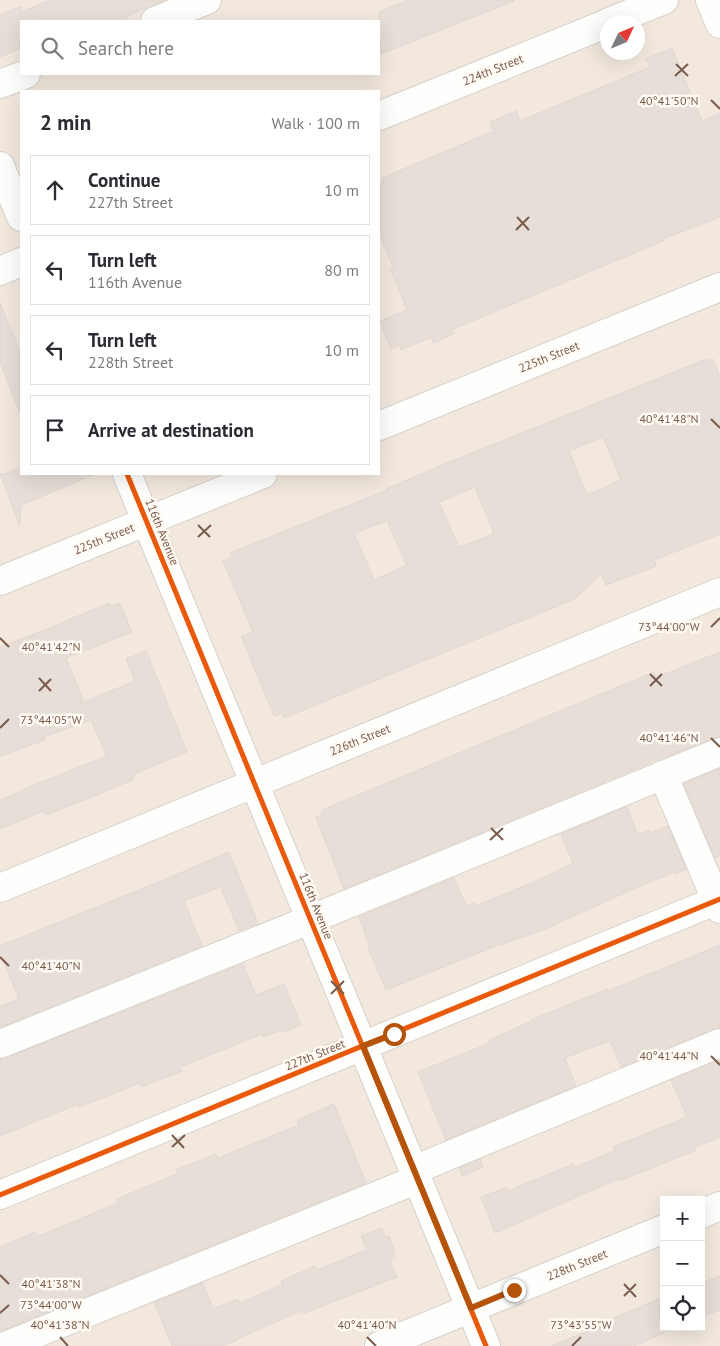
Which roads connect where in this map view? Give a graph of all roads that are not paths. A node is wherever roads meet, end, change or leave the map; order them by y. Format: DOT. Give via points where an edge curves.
graph roads {
  1 [pos="207,0"];
  2 [pos="664,0"];
  3 [pos="710,0"];
  4 [pos="627,15"];
  5 [pos="157,20"];
  6 [pos="720,24"];
  7 [pos="600,26"];
  8 [pos="23,75"];
  9 [pos="0,84"];
  10 [pos="380,116"];
  11 [pos="0,166"];
  12 [pos="20,215"];
  13 [pos="20,262"];
  14 [pos="0,271"];
  15 [pos="720,287"];
  16 [pos="380,426"];
  17 [pos="127,475"];
  18 [pos="261,475"];
  19 [pos="146,521"];
  20 [pos="0,581"];
  21 [pos="720,592"];
  22 [pos="720,752"];
  23 [pos="663,775"];
  24 [pos="254,783"];
  25 [pos="0,888"];
  26 [pos="719,903"];
  27 [pos="310,919"];
  28 [pos="720,1043"];
  29 [pos="0,1044"];
  30 [pos="363,1046"];
  31 [pos="416,1174"];
  32 [pos="0,1195"];
  33 [pos="720,1206"];
  34 [pos="705,1212"];
  35 [pos="660,1231"];
  36 [pos="471,1308"];
  37 [pos="5,1346"];
  38 [pos="378,1346"];
  39 [pos="486,1346"];
  1 -- 5 [label="street"];
  2 -- 4 [label="street, 224th Street"];
  3 -- 6 [label="street"];
  7 -- 10 [label="street, 224th Street"];
  8 -- 9 [label="street"];
  11 -- 12 [label="street"];
  13 -- 14 [label="street"];
  15 -- 16 [label="street, 225th Street"];
  17 -- 19 [label="street, 116th Avenue"];
  18 -- 19 [label="street, 225th Street"];
  19 -- 20 [label="street, 225th Street"];
  19 -- 24 [label="street, 116th Avenue"];
  21 -- 24 [label="street, 226th Street"];
  22 -- 23 [label="street"];
  23 -- 26 [label="street"];
  23 -- 27 [label="street"];
  24 -- 25 [label="street, 226th Street"];
  24 -- 27 [label="street, 116th Avenue"];
  26 -- 30 [label="street, 227th Street"];
  27 -- 29 [label="street"];
  27 -- 30 [label="street, 116th Avenue"];
  28 -- 31 [label="street"];
  30 -- 31 [label="street, 116th Avenue"];
  30 -- 32 [label="street, 227th Street"];
  31 -- 36 [label="street, 116th Avenue"];
  31 -- 37 [label="street"];
  33 -- 34 [label="street"];
  35 -- 36 [label="street, 228th Street"];
  36 -- 38 [label="street, 228th Street"];
  36 -- 39 [label="street, 116th Avenue"];
}
